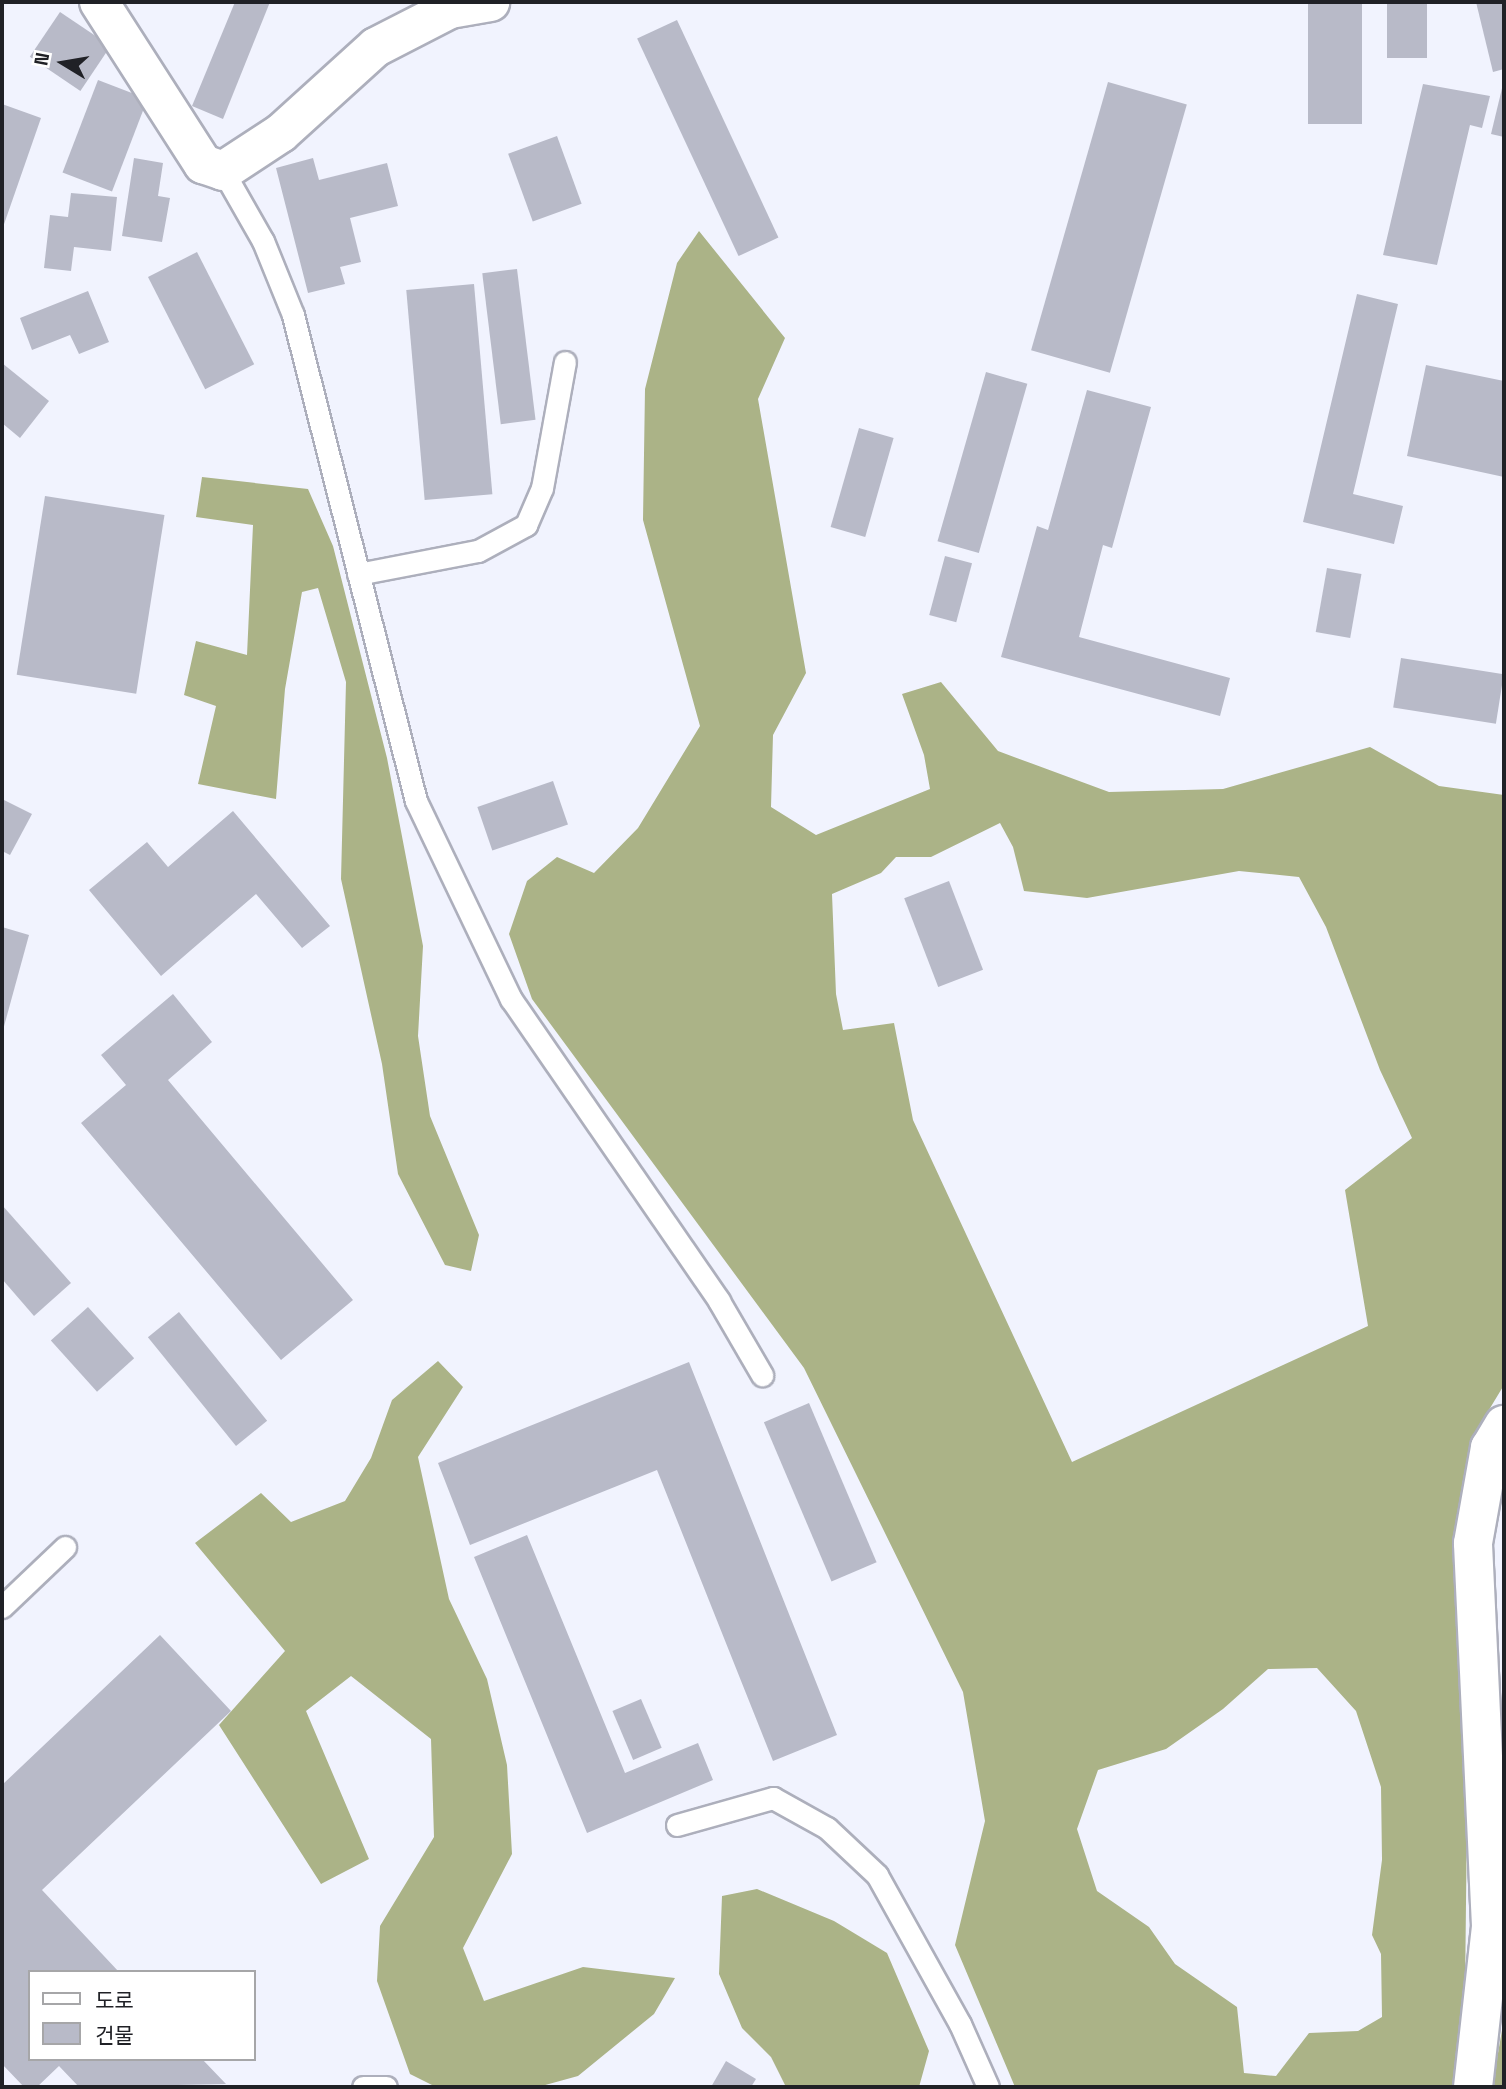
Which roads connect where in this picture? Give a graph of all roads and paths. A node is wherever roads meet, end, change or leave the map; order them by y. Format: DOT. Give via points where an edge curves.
graph roads {
  1 [pos="99,2"];
  2 [pos="489,2"];
  3 [pos="223,171"];
  4 [pos="565,362"];
  5 [pos="358,574"];
  6 [pos="762,1375"];
  7 [pos="1504,1425"];
  8 [pos="65,1547"];
  9 [pos="2,1607"];
  10 [pos="677,1825"];
  11 [pos="363,2087"];
  12 [pos="386,2087"];
  13 [pos="988,2087"];
  14 [pos="1473,2087"];
  1 -- 3 [label="street" via="203,164"];
  2 -- 3 [label="street" via="450,9 376,47 281,133"];
  3 -- 5 [label="lane" via="263,241 293,315"];
  4 -- 5 [label="lane" via="541,488 526,525 478,551"];
  5 -- 6 [label="lane" via="416,801 511,999 719,1301"];
  7 -- 14 [label="street" via="1490,1448 1473,1542 1491,1926"];
  8 -- 9 [label="lane"];
  10 -- 13 [label="lane" via="773,1798 827,1828 877,1875 960,2024"];
  11 -- 12 [label="lane"];
}
